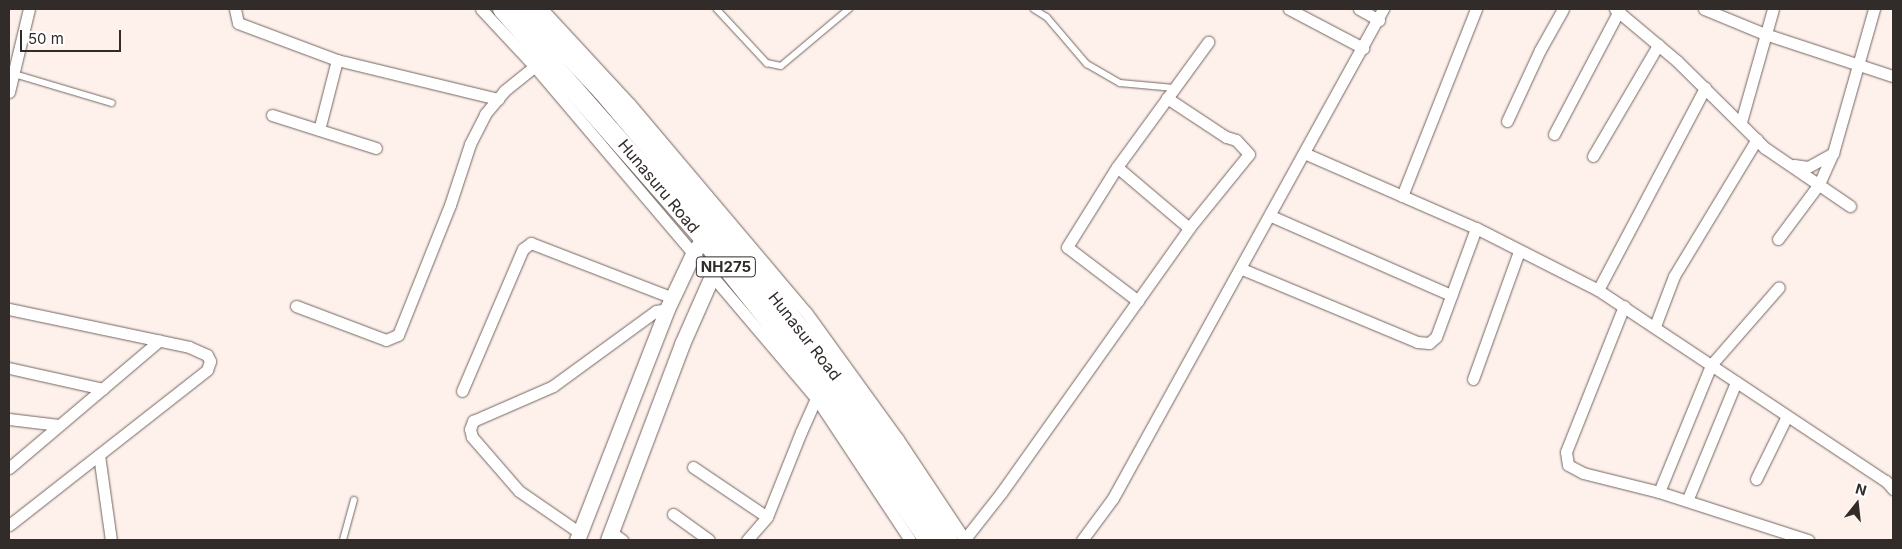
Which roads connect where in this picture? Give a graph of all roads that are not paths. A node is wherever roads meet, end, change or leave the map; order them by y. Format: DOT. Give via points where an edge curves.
graph roads {
  1 [pos="29,9"];
  2 [pos="235,9"];
  3 [pos="481,9"];
  4 [pos="503,9"];
  5 [pos="526,9"];
  6 [pos="542,9"];
  7 [pos="717,9"];
  8 [pos="849,9"];
  9 [pos="1034,9"];
  10 [pos="1289,9"];
  11 [pos="1359,9"];
  12 [pos="1383,9"];
  13 [pos="1476,9"];
  14 [pos="1563,9"];
  15 [pos="1704,9"];
  16 [pos="1773,9"];
  17 [pos="1874,9"];
  18 [pos="1618,10"];
  19 [pos="1378,20"];
  20 [pos="1765,34"];
  21 [pos="1208,42"];
  22 [pos="1658,45"];
  23 [pos="1363,48"];
  24 [pos="337,60"];
  25 [pos="541,62"];
  26 [pos="1859,67"];
  27 [pos="11,73"];
  28 [pos="1893,76"];
  29 [pos="1174,88"];
  30 [pos="1704,88"];
  31 [pos="9,92"];
  32 [pos="1168,98"];
  33 [pos="498,99"];
  34 [pos="112,103"];
  35 [pos="272,115"];
  36 [pos="1507,121"];
  37 [pos="1741,122"];
  38 [pos="319,130"];
  39 [pos="1554,134"];
  40 [pos="1756,139"];
  41 [pos="376,148"];
  42 [pos="1834,152"];
  43 [pos="1304,154"];
  44 [pos="1593,156"];
  45 [pos="1790,165"];
  46 [pos="1117,167"];
  47 [pos="1819,184"];
  48 [pos="1402,196"];
  49 [pos="1850,206"];
  50 [pos="1271,216"];
  51 [pos="1189,228"];
  52 [pos="1476,228"];
  53 [pos="1778,239"];
  54 [pos="706,240"];
  55 [pos="1519,250"];
  56 [pos="722,260"];
  57 [pos="1242,269"];
  58 [pos="1779,286"];
  59 [pos="1598,290"];
  60 [pos="1451,295"];
  61 [pos="1138,301"];
  62 [pos="670,304"];
  63 [pos="296,306"];
  64 [pos="1624,306"];
  65 [pos="9,309"];
  66 [pos="1655,326"];
  67 [pos="159,341"];
  68 [pos="1711,365"];
  69 [pos="9,368"];
  70 [pos="1472,379"];
  71 [pos="1736,382"];
  72 [pos="103,389"];
  73 [pos="462,391"];
  74 [pos="822,395"];
  75 [pos="1787,416"];
  76 [pos="9,419"];
  77 [pos="60,426"];
  78 [pos="99,455"];
  79 [pos="692,467"];
  80 [pos="9,468"];
  81 [pos="1756,479"];
  82 [pos="1893,489"];
  83 [pos="1659,492"];
  84 [pos="354,500"];
  85 [pos="1687,502"];
  86 [pos="673,514"];
  87 [pos="767,518"];
  88 [pos="9,525"];
  89 [pos="578,536"];
  90 [pos="614,538"];
  91 [pos="110,540"];
  92 [pos="343,540"];
  93 [pos="709,540"];
  94 [pos="747,540"];
  95 [pos="910,540"];
  96 [pos="929,540"];
  97 [pos="948,540"];
  98 [pos="964,540"];
  99 [pos="1082,540"];
  100 [pos="1808,540"];
  1 -- 27 [label="street"];
  2 -- 24 [label="street" via="238,22"];
  3 -- 25 [label="street"];
  4 -- 25 [label="highway, Hunasuru Road / NH275"];
  5 -- 54 [label="highway, Hunasur Road / NH275" via="603,91"];
  6 -- 98 [label="street" via="630,104 806,312 898,439"];
  7 -- 8 [label="lane" via="767,63 781,66"];
  9 -- 29 [label="lane" via="1047,17 1087,64 1120,83"];
  10 -- 23 [label="street"];
  11 -- 19 [label="street"];
  12 -- 19 [label="street"];
  13 -- 48 [label="street"];
  14 -- 36 [label="street"];
  15 -- 20 [label="street"];
  16 -- 20 [label="street"];
  17 -- 26 [label="street"];
  18 -- 22 [label="street"];
  18 -- 39 [label="street"];
  19 -- 23 [label="street"];
  20 -- 26 [label="street"];
  20 -- 37 [label="street"];
  21 -- 29 [label="street"];
  22 -- 30 [label="street"];
  22 -- 44 [label="street"];
  23 -- 43 [label="street"];
  24 -- 33 [label="street"];
  24 -- 38 [label="street"];
  25 -- 33 [label="street"];
  25 -- 54 [label="highway, Hunasuru Road / NH275"];
  26 -- 28 [label="street"];
  26 -- 42 [label="street"];
  27 -- 31 [label="street"];
  27 -- 34 [label="lane"];
  29 -- 32 [label="street"];
  30 -- 37 [label="street"];
  30 -- 59 [label="street"];
  32 -- 46 [label="street"];
  32 -- 51 [label="street" via="1226,137 1236,140 1249,154"];
  33 -- 63 [label="street" via="485,114 470,144 450,205 398,335 386,340"];
  35 -- 38 [label="street"];
  37 -- 40 [label="street"];
  38 -- 41 [label="street"];
  40 -- 45 [label="street"];
  40 -- 66 [label="street" via="1674,276"];
  42 -- 45 [label="street" via="1808,167"];
  42 -- 47 [label="street"];
  43 -- 48 [label="street"];
  43 -- 50 [label="street"];
  45 -- 47 [label="street"];
  46 -- 51 [label="street"];
  46 -- 61 [label="street" via="1067,247"];
  47 -- 49 [label="street"];
  47 -- 53 [label="street"];
  48 -- 52 [label="street"];
  50 -- 57 [label="street"];
  50 -- 60 [label="street"];
  51 -- 61 [label="street"];
  52 -- 55 [label="street"];
  52 -- 60 [label="street"];
  54 -- 56 [label="highway, Hunasur Road / NH275"];
  54 -- 56 [label="street"];
  54 -- 62 [label="street"];
  55 -- 59 [label="street"];
  55 -- 70 [label="street"];
  56 -- 74 [label="highway, NH275"];
  56 -- 90 [label="street" via="682,344"];
  56 -- 97 [label="highway, Hunasur Road / NH275" via="841,381"];
  57 -- 60 [label="street" via="1417,342 1429,343 1436,337"];
  57 -- 99 [label="street" via="1207,323 1113,498"];
  58 -- 68 [label="street"];
  59 -- 64 [label="street"];
  61 -- 98 [label="street"];
  62 -- 73 [label="street" via="531,243 523,249"];
  62 -- 89 [label="street"];
  62 -- 89 [label="street" via="552,386 473,421 472,437 519,491"];
  64 -- 66 [label="street"];
  64 -- 83 [label="street" via="1566,452 1568,465 1583,473"];
  65 -- 67 [label="street"];
  66 -- 68 [label="street"];
  67 -- 72 [label="street"];
  67 -- 78 [label="street" via="207,355 207,370"];
  68 -- 71 [label="street"];
  68 -- 83 [label="street"];
  69 -- 72 [label="street"];
  71 -- 75 [label="street"];
  71 -- 85 [label="street"];
  72 -- 77 [label="street"];
  74 -- 87 [label="street"];
  74 -- 95 [label="street"];
  74 -- 96 [label="highway, NH275"];
  75 -- 81 [label="street"];
  75 -- 82 [label="street" via="1886,481"];
  76 -- 77 [label="street"];
  77 -- 80 [label="street"];
  78 -- 88 [label="street"];
  78 -- 91 [label="street"];
  79 -- 87 [label="street"];
  83 -- 85 [label="street"];
  84 -- 92 [label="lane"];
  85 -- 100 [label="street"];
  86 -- 93 [label="street"];
  87 -- 94 [label="street"];
}
